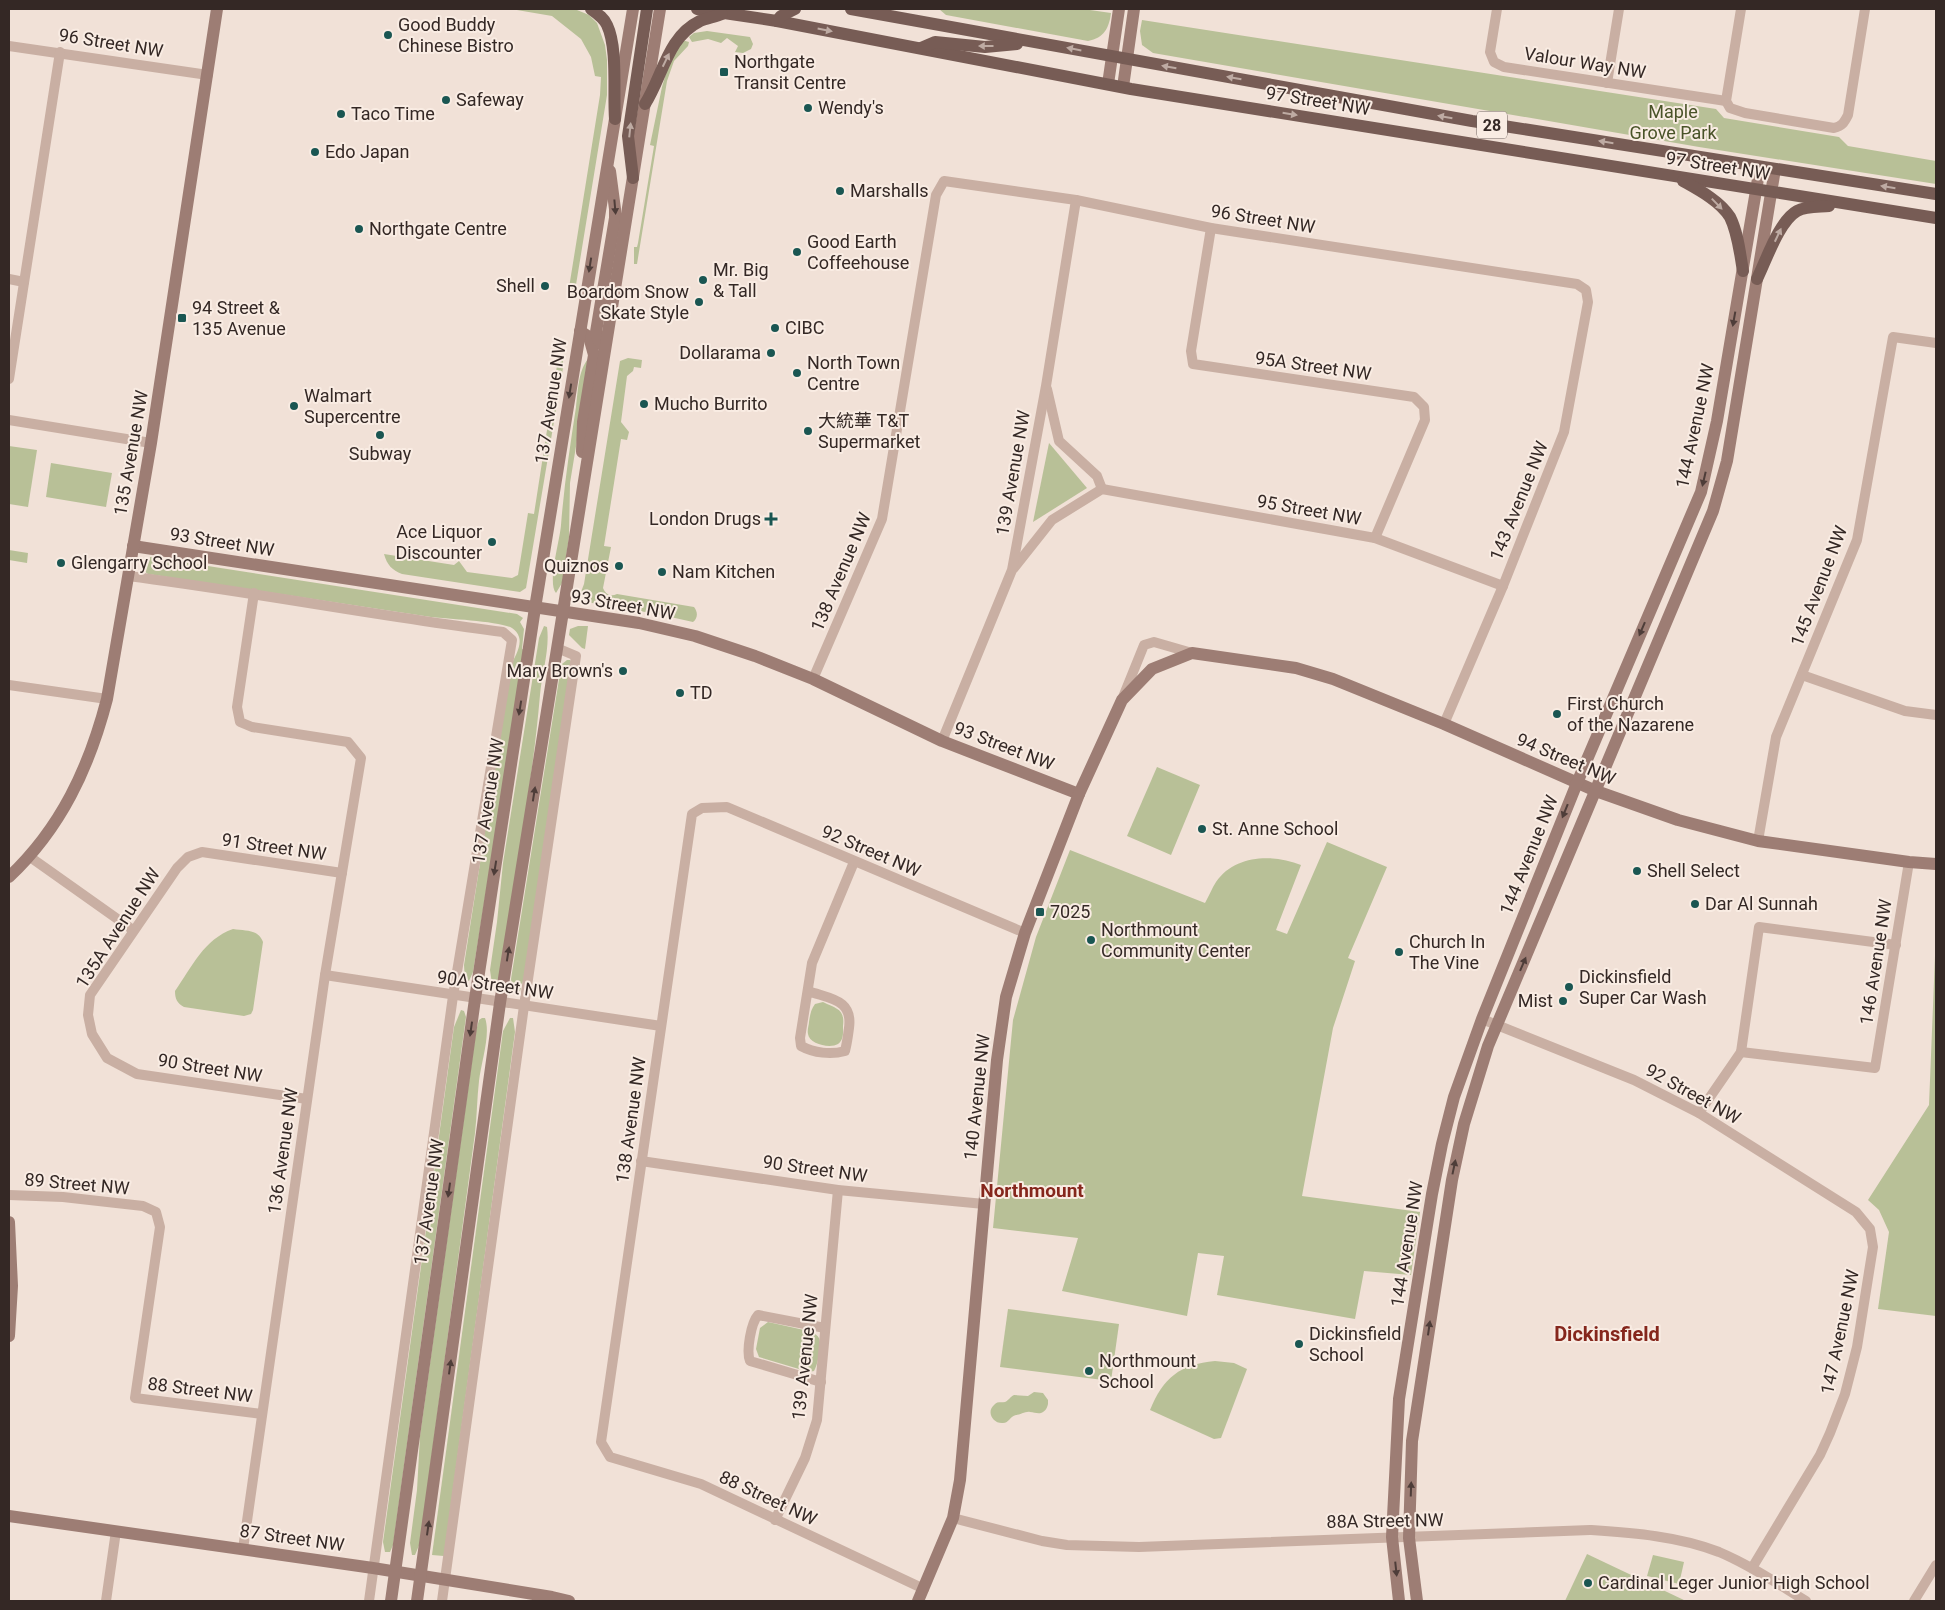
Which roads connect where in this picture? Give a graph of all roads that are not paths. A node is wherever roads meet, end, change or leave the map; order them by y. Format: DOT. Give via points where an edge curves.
graph roads {
  1 [pos="217,9"];
  2 [pos="591,9"];
  3 [pos="633,9"];
  4 [pos="647,9"];
  5 [pos="660,9"];
  6 [pos="697,9"];
  7 [pos="794,9"];
  8 [pos="852,9"];
  9 [pos="1119,9"];
  10 [pos="1134,9"];
  11 [pos="1497,9"];
  12 [pos="1619,9"];
  13 [pos="1741,9"];
  14 [pos="1864,9"];
  15 [pos="726,13"];
  16 [pos="777,21"];
  17 [pos="1035,42"];
  18 [pos="9,46"];
  19 [pos="921,48"];
  20 [pos="60,52"];
  21 [pos="1112,56"];
  22 [pos="1127,59"];
  23 [pos="208,74"];
  24 [pos="1607,83"];
  25 [pos="1108,84"];
  26 [pos="1123,87"];
  27 [pos="645,104"];
  28 [pos="1728,104"];
  29 [pos="614,119"];
  30 [pos="608,158"];
  31 [pos="1760,167"];
  32 [pos="1775,169"];
  33 [pos="1677,177"];
  34 [pos="633,178"];
  35 [pos="944,181"];
  36 [pos="1757,190"];
  37 [pos="1771,192"];
  38 [pos="1936,194"];
  39 [pos="1076,200"];
  40 [pos="1849,204"];
  41 [pos="1936,218"];
  42 [pos="1212,228"];
  43 [pos="1743,271"];
  44 [pos="9,279"];
  45 [pos="1756,279"];
  46 [pos="24,282"];
  47 [pos="1576,284"];
  48 [pos="580,331"];
  49 [pos="1936,343"];
  50 [pos="605,348"];
  51 [pos="9,379"];
  52 [pos="1046,386"];
  53 [pos="9,420"];
  54 [pos="151,443"];
  55 [pos="1102,489"];
  56 [pos="579,515"];
  57 [pos="1376,538"];
  58 [pos="133,546"];
  59 [pos="1012,570"];
  60 [pos="128,576"];
  61 [pos="1503,586"];
  62 [pos="254,594"];
  63 [pos="535,608"];
  64 [pos="564,612"];
  65 [pos="557,648"];
  66 [pos="1192,653"];
  67 [pos="1802,675"];
  68 [pos="813,679"];
  69 [pos="9,685"];
  70 [pos="107,699"];
  71 [pos="1122,700"];
  72 [pos="1936,715"];
  73 [pos="1444,724"];
  74 [pos="942,741"];
  75 [pos="1577,783"];
  76 [pos="1596,791"];
  77 [pos="1080,794"];
  78 [pos="702,808"];
  79 [pos="1758,841"];
  80 [pos="202,852"];
  81 [pos="30,857"];
  82 [pos="854,862"];
  83 [pos="1909,862"];
  84 [pos="1936,864"];
  85 [pos="342,873"];
  86 [pos="9,877"];
  87 [pos="133,930"];
  88 [pos="1025,933"];
  89 [pos="1896,945"];
  90 [pos="325,975"];
  91 [pos="808,991"];
  92 [pos="453,996"];
  93 [pos="475,999"];
  94 [pos="500,1002"];
  95 [pos="524,1006"];
  96 [pos="1482,1018"];
  97 [pos="1497,1025"];
  98 [pos="661,1026"];
  99 [pos="1741,1052"];
  100 [pos="137,1074"];
  101 [pos="307,1099"];
  102 [pos="1699,1113"];
  103 [pos="641,1160"];
  104 [pos="838,1190"];
  105 [pos="9,1195"];
  106 [pos="984,1204"];
  107 [pos="9,1222"];
  108 [pos="1870,1229"];
  109 [pos="825,1328"];
  110 [pos="9,1336"];
  111 [pos="821,1382"];
  112 [pos="135,1398"];
  113 [pos="262,1414"];
  114 [pos="601,1442"];
  115 [pos="9,1516"];
  116 [pos="953,1518"];
  117 [pos="775,1520"];
  118 [pos="116,1531"];
  119 [pos="1392,1537"];
  120 [pos="1409,1538"];
  121 [pos="243,1549"];
  122 [pos="1936,1565"];
  123 [pos="373,1568"];
  124 [pos="1752,1568"];
  125 [pos="396,1572"];
  126 [pos="421,1576"];
  127 [pos="1933,1579"];
  128 [pos="445,1580"];
  129 [pos="924,1589"];
  130 [pos="106,1601"];
  131 [pos="369,1601"];
  132 [pos="392,1601"];
  133 [pos="417,1601"];
  134 [pos="442,1601"];
  135 [pos="569,1601"];
  136 [pos="918,1601"];
  137 [pos="1399,1601"];
  138 [pos="1417,1601"];
  139 [pos="1806,1601"];
  140 [pos="1914,1601"];
  1 -- 23 [label="street, 135 Avenue NW"];
  2 -- 29 [label="main road" via="605,21 612,40"];
  3 -- 29 [label="street, 137 Avenue NW"];
  34 -- 4 [label="main road, one-way" via="628,136"];
  5 -- 27 [label="street"];
  6 -- 15 [label="main road, 97 Street NW"];
  7 -- 16 [label="main road"];
  8 -- 17 [label="main road, 97 Street NW"];
  9 -- 21 [label="street"];
  10 -- 22 [label="street"];
  11 -- 24 [label="street, Valour Way NW" via="1490,52 1494,62 1504,67"];
  12 -- 24 [label="street"];
  13 -- 28 [label="street"];
  14 -- 28 [label="street, Valour Way NW" via="1845,123 1834,128 1745,113"];
  15 -- 16 [label="main road, 97 Street NW"];
  27 -- 15 [label="main road, one-way" via="679,36 701,20"];
  16 -- 19 [label="main road, 97 Street NW, one-way"];
  17 -- 19 [label="main road, one-way" via="985,47 935,42"];
  21 -- 17 [label="main road, 97 Street NW, one-way"];
  18 -- 20 [label="street, 96 Street NW"];
  19 -- 25 [label="main road, 97 Street NW"];
  20 -- 23 [label="street, 96 Street NW"];
  20 -- 46 [label="street"];
  21 -- 22 [label="main road, 97 Street NW"];
  21 -- 25 [label="street"];
  22 -- 26 [label="street"];
  31 -- 22 [label="main road, 97 Street NW / 28, one-way" via="1472,121"];
  23 -- 54 [label="street, 135 Avenue NW"];
  24 -- 28 [label="street, Valour Way NW"];
  25 -- 26 [label="main road, 97 Street NW"];
  26 -- 33 [label="main road, 97 Street NW / 28, one-way"];
  27 -- 34 [label="street"];
  29 -- 30 [label="street, 137 Avenue NW"];
  30 -- 48 [label="street, 137 Avenue NW, one-way"];
  30 -- 50 [label="street, one-way" via="616,209 596,332 598,341"];
  31 -- 32 [label="main road, 97 Street NW / 28"];
  31 -- 36 [label="street, 144 Avenue NW"];
  32 -- 37 [label="street, 144 Avenue NW"];
  38 -- 32 [label="main road, 97 Street NW, one-way"];
  33 -- 36 [label="main road, 97 Street NW"];
  33 -- 43 [label="main road, one-way" via="1710,197 1730,217"];
  34 -- 50 [label="street"];
  35 -- 39 [label="street, 96 Street NW"];
  35 -- 68 [label="street, 138 Avenue NW" via="936,195 882,519"];
  36 -- 37 [label="main road, 97 Street NW"];
  36 -- 43 [label="street, 144 Avenue NW"];
  37 -- 40 [label="main road, 97 Street NW"];
  37 -- 45 [label="street, 144 Avenue NW"];
  39 -- 42 [label="street, 96 Street NW"];
  39 -- 52 [label="street, 139 Avenue NW"];
  40 -- 41 [label="main road, 97 Street NW"];
  45 -- 40 [label="main road, one-way" via="1781,228 1792,215 1805,208"];
  42 -- 47 [label="street, 96 Street NW"];
  42 -- 57 [label="street, 95A Street NW" via="1191,352 1193,364 1414,397 1424,407 1425,420"];
  43 -- 75 [label="street, 144 Avenue NW, one-way" via="1701,492"];
  44 -- 46 [label="street"];
  45 -- 76 [label="street, 144 Avenue NW" via="1726,461 1713,511"];
  46 -- 51 [label="street"];
  47 -- 61 [label="street, 143 Avenue NW" via="1586,290 1588,302 1564,432"];
  48 -- 56 [label="street" via="589,337 594,355 583,422"];
  48 -- 63 [label="street, 137 Avenue NW, one-way"];
  49 -- 67 [label="street, 145 Avenue NW" via="1893,337 1857,540"];
  50 -- 56 [label="street"];
  52 -- 55 [label="street" via="1059,441 1097,476"];
  52 -- 59 [label="street, 139 Avenue NW"];
  53 -- 54 [label="street"];
  54 -- 58 [label="street, 135 Avenue NW"];
  55 -- 57 [label="street, 95 Street NW"];
  55 -- 59 [label="street" via="1052,520"];
  56 -- 64 [label="street"];
  57 -- 61 [label="street, 95 Street NW"];
  58 -- 60 [label="street, 135 Avenue NW"];
  58 -- 63 [label="street, 93 Street NW"];
  59 -- 74 [label="street, 139 Avenue NW"];
  60 -- 62 [label="street"];
  60 -- 70 [label="street, 135 Avenue NW"];
  61 -- 73 [label="street, 143 Avenue NW"];
  62 -- 85 [label="street, 136 Avenue NW" via="237,707 240,722 252,727 348,742 361,758"];
  62 -- 92 [label="street, 137 Avenue NW" via="503,632 512,640"];
  63 -- 64 [label="street, 93 Street NW"];
  63 -- 93 [label="street, 137 Avenue NW, one-way"];
  64 -- 65 [label="street"];
  64 -- 68 [label="street, 93 Street NW" via="639,623 695,636"];
  94 -- 65 [label="street, one-way"];
  65 -- 95 [label="street" via="576,656"];
  66 -- 71 [label="street" via="1152,669"];
  66 -- 71 [label="street, 94 Street NW" via="1154,642 1144,645"];
  66 -- 73 [label="street, 94 Street NW" via="1332,678"];
  67 -- 72 [label="street" via="1906,711"];
  67 -- 79 [label="street, 145 Avenue NW" via="1776,736"];
  68 -- 74 [label="street, 93 Street NW"];
  69 -- 70 [label="street"];
  70 -- 81 [label="street, 135 Avenue NW" via="99,731 77,785 55,824"];
  71 -- 77 [label="street, 140 Avenue NW"];
  73 -- 75 [label="street, 94 Street NW"];
  74 -- 77 [label="street, 93 Street NW"];
  75 -- 76 [label="street, 94 Street NW"];
  75 -- 96 [label="street, 144 Avenue NW, one-way"];
  76 -- 79 [label="street, 94 Street NW" via="1678,820"];
  97 -- 76 [label="street, 144 Avenue NW, one-way"];
  77 -- 88 [label="street, 140 Avenue NW"];
  78 -- 82 [label="street, 92 Street NW" via="727,807"];
  78 -- 98 [label="street, 138 Avenue NW" via="692,814"];
  79 -- 83 [label="street, 94 Street NW"];
  80 -- 85 [label="street, 91 Street NW"];
  80 -- 87 [label="street, 135A Avenue NW" via="188,857 177,868"];
  81 -- 86 [label="street, 135 Avenue NW"];
  81 -- 87 [label="street"];
  82 -- 88 [label="street, 92 Street NW"];
  82 -- 91 [label="street" via="812,963"];
  83 -- 84 [label="street, 94 Street NW"];
  83 -- 89 [label="street, 146 Avenue NW"];
  85 -- 90 [label="street, 136 Avenue NW"];
  87 -- 100 [label="street, 135A Avenue NW" via="90,995 88,1015 92,1034 107,1058"];
  88 -- 106 [label="street, 140 Avenue NW" via="1006,997"];
  89 -- 99 [label="street, 146 Avenue NW" via="1875,1068"];
  89 -- 99 [label="street" via="1759,927"];
  90 -- 92 [label="street, 90A Street NW"];
  90 -- 101 [label="street, 136 Avenue NW"];
  91 -- 91 [label="street" via="801,1046 836,1054 845,1051 850,1019 848,1009 840,1002"];
  92 -- 93 [label="street, 90A Street NW"];
  92 -- 123 [label="street, 137 Avenue NW"];
  93 -- 94 [label="street, 90A Street NW"];
  93 -- 125 [label="street, 137 Avenue NW, one-way"];
  94 -- 95 [label="street, 90A Street NW"];
  126 -- 94 [label="street, one-way"];
  95 -- 98 [label="street, 90A Street NW"];
  95 -- 128 [label="street"];
  96 -- 97 [label="street, 92 Street NW"];
  96 -- 119 [label="street, 144 Avenue NW" via="1454,1097 1432,1194 1400,1399"];
  97 -- 102 [label="street, 92 Street NW" via="1634,1080"];
  120 -- 97 [label="street, 144 Avenue NW, one-way" via="1412,1441 1452,1180 1474,1086"];
  98 -- 103 [label="street, 138 Avenue NW"];
  99 -- 102 [label="street"];
  100 -- 101 [label="street, 90 Street NW"];
  101 -- 113 [label="street, 136 Avenue NW"];
  102 -- 108 [label="street, 92 Street NW" via="1856,1212"];
  103 -- 104 [label="street, 90 Street NW"];
  103 -- 114 [label="street, 138 Avenue NW"];
  104 -- 106 [label="street, 90 Street NW"];
  104 -- 109 [label="street, 139 Avenue NW"];
  105 -- 112 [label="street, 89 Street NW" via="143,1206 156,1212 160,1226"];
  106 -- 116 [label="street, 140 Avenue NW" via="960,1480"];
  107 -- 110 [label="street" via="12,1277"];
  108 -- 124 [label="street, 147 Avenue NW" via="1873,1247 1853,1365 1840,1408 1809,1475"];
  109 -- 111 [label="street, 139 Avenue NW"];
  109 -- 111 [label="street" via="758,1315 754,1320 748,1354 750,1361 762,1366"];
  111 -- 117 [label="street, 139 Avenue NW" via="817,1420 805,1458"];
  112 -- 113 [label="street, 88 Street NW"];
  113 -- 121 [label="street, 136 Avenue NW"];
  114 -- 117 [label="street, 88 Street NW" via="610,1457 701,1484"];
  115 -- 118 [label="street, 87 Street NW"];
  116 -- 119 [label="street, 88A Street NW" via="1067,1545 1139,1547"];
  116 -- 129 [label="street, 140 Avenue NW"];
  117 -- 129 [label="street, 88 Street NW"];
  118 -- 121 [label="street, 87 Street NW"];
  118 -- 130 [label="street"];
  119 -- 120 [label="street, 88A Street NW"];
  119 -- 137 [label="street, 144 Avenue NW, one-way"];
  120 -- 124 [label="street, 88A Street NW" via="1590,1530 1628,1533 1671,1538 1717,1552"];
  120 -- 138 [label="street, 144 Avenue NW"];
  121 -- 123 [label="street, 87 Street NW"];
  122 -- 127 [label="street"];
  123 -- 125 [label="street, 87 Street NW"];
  123 -- 131 [label="street, 137 Avenue NW"];
  124 -- 139 [label="street, 88A Street NW"];
  125 -- 126 [label="street, 87 Street NW"];
  125 -- 132 [label="street, 137 Avenue NW"];
  126 -- 128 [label="street, 87 Street NW"];
  126 -- 133 [label="street"];
  127 -- 140 [label="street"];
  128 -- 134 [label="street"];
  128 -- 135 [label="street, 87 Street NW"];
  129 -- 136 [label="street, 140 Avenue NW"];
}
